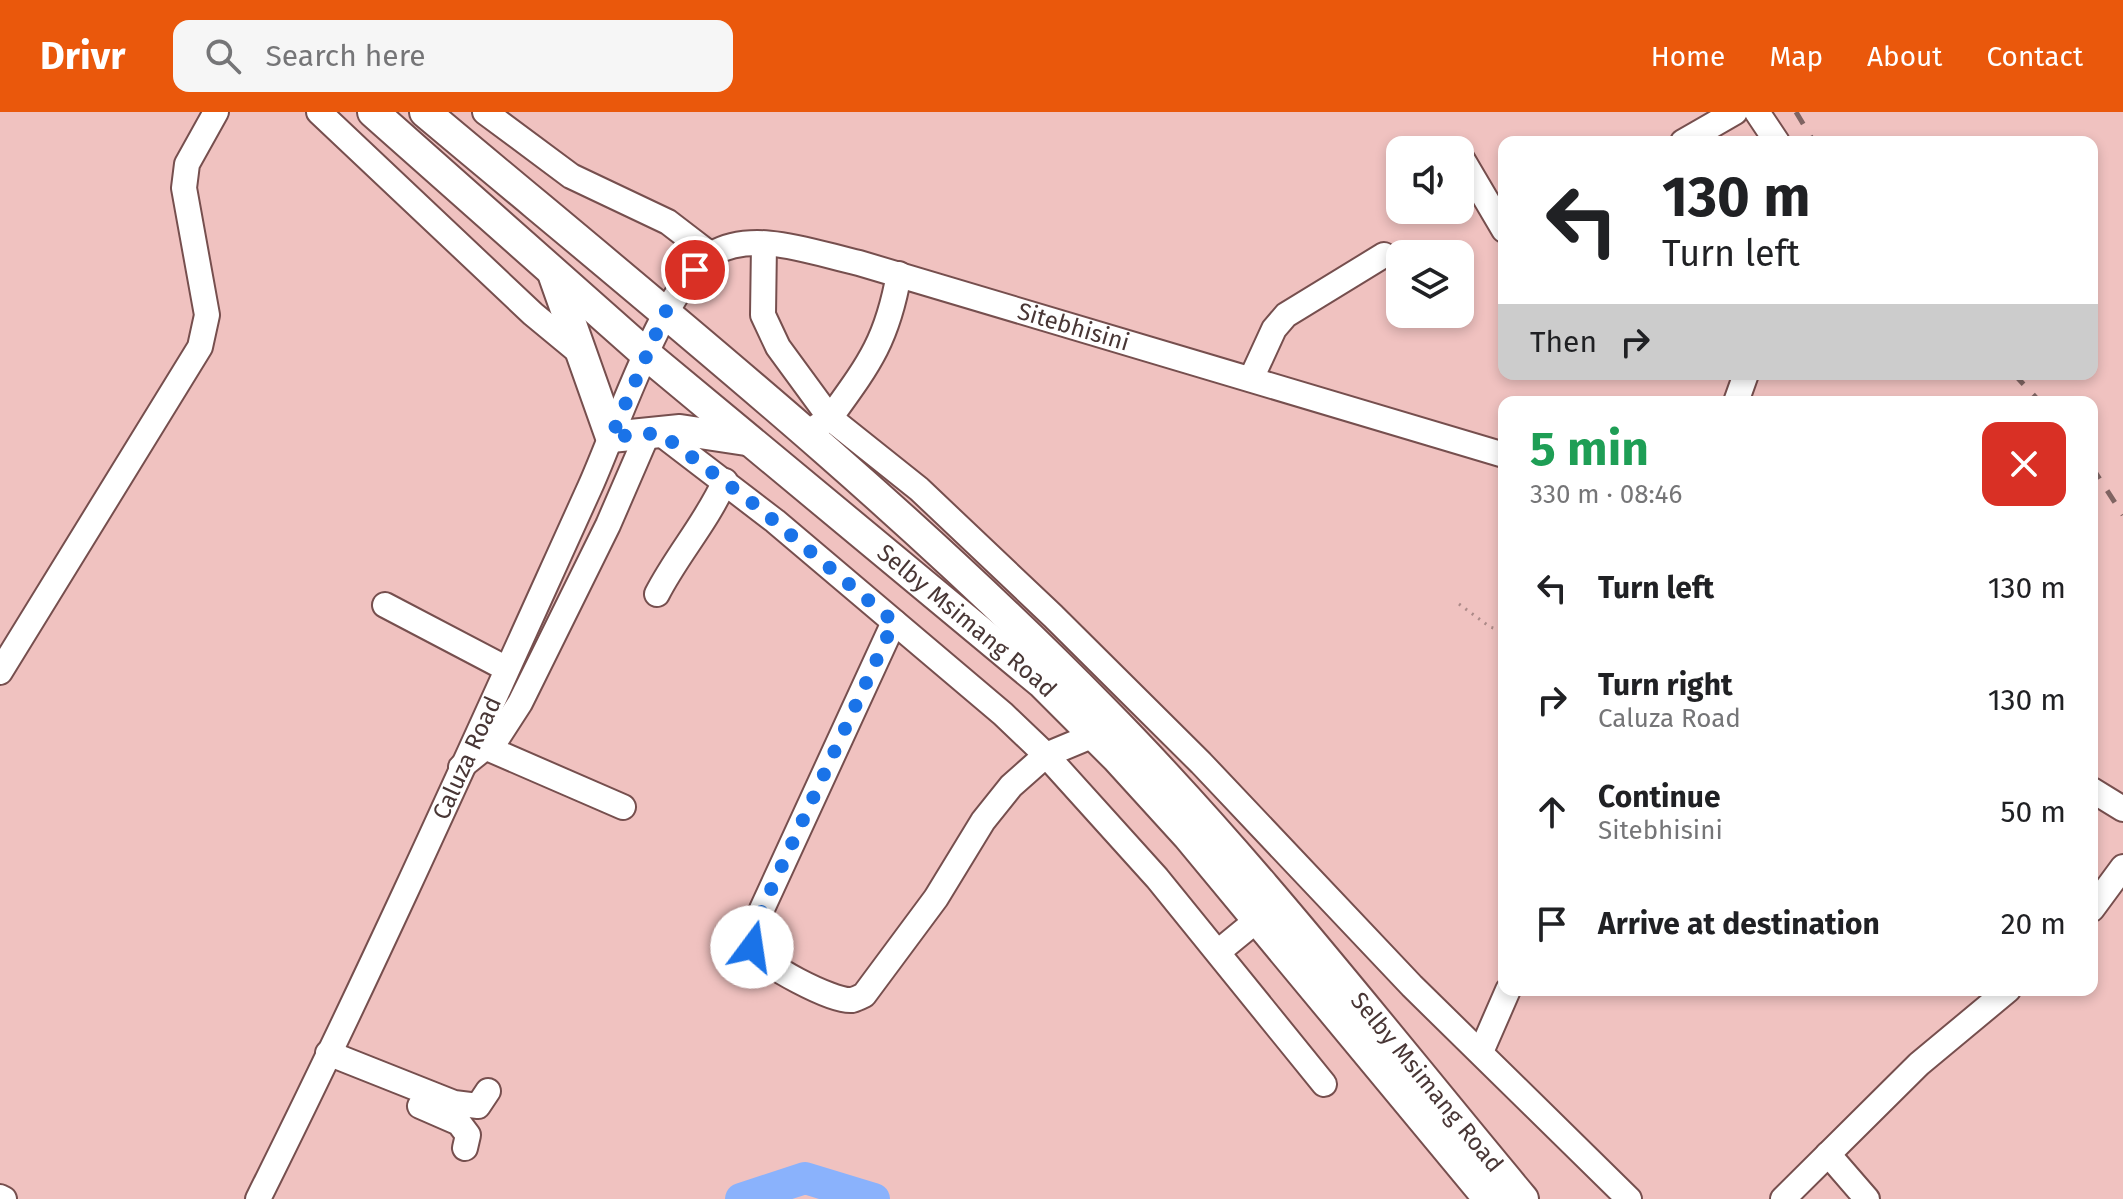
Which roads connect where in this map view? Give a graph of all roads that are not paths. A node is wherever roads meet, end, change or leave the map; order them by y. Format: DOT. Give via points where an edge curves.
graph roads {
  1 [pos="216,112"];
  2 [pos="319,112"];
  3 [pos="373,112"];
  4 [pos="425,112"];
  5 [pos="485,112"];
  6 [pos="1735,112"];
  7 [pos="1757,112"];
  8 [pos="1693,136"];
  9 [pos="1773,136"];
  10 [pos="1474,179"];
  11 [pos="1498,220"];
  12 [pos="764,244"];
  13 [pos="711,255"];
  14 [pos="1384,255"];
  15 [pos="553,273"];
  16 [pos="899,274"];
  17 [pos="666,311"];
  18 [pos="647,355"];
  19 [pos="586,357"];
  20 [pos="1251,379"];
  21 [pos="830,418"];
  22 [pos="653,434"];
  23 [pos="805,434"];
  24 [pos="611,437"];
  25 [pos="752,442"];
  26 [pos="1498,453"];
  27 [pos="725,481"];
  28 [pos="657,594"];
  29 [pos="385,605"];
  30 [pos="894,622"];
  31 [pos="505,668"];
  32 [pos="0,672"];
  33 [pos="1094,735"];
  34 [pos="487,748"];
  35 [pos="1046,755"];
  36 [pos="459,768"];
  37 [pos="2098,794"];
  38 [pos="623,807"];
  39 [pos="2123,809"];
  40 [pos="2123,867"];
  41 [pos="2098,901"];
  42 [pos="1257,920"];
  43 [pos="1218,952"];
  44 [pos="1505,996"];
  45 [pos="2001,996"];
  46 [pos="1481,1052"];
  47 [pos="325,1060"];
  48 [pos="1324,1084"];
  49 [pos="488,1091"];
  50 [pos="465,1148"];
  51 [pos="1828,1154"];
  52 [pos="258,1199"];
  53 [pos="1489,1199"];
  54 [pos="1523,1199"];
  55 [pos="1629,1199"];
  56 [pos="1783,1199"];
  57 [pos="1867,1199"];
  1 -- 32 [label="street" via="187,164 184,188 207,315 200,347"];
  2 -- 19 [label="street" via="522,304"];
  3 -- 15 [label="main road, Selby Msimang Road"];
  4 -- 17 [label="main road, Selby Msimang Road"];
  5 -- 13 [label="street" via="571,176 668,222"];
  6 -- 8 [label="street"];
  7 -- 9 [label="street"];
  10 -- 11 [label="street"];
  12 -- 13 [label="street, Sitebhisini" via="737,243"];
  12 -- 16 [label="street, Sitebhisini"];
  12 -- 21 [label="street" via="763,315 778,347"];
  13 -- 17 [label="street"];
  14 -- 20 [label="street" via="1286,315"];
  15 -- 18 [label="main road, Selby Msimang Road"];
  15 -- 19 [label="main road"];
  16 -- 20 [label="street, Sitebhisini"];
  16 -- 21 [label="street" via="892,314 875,355"];
  17 -- 18 [label="street, Caluza Road"];
  17 -- 23 [label="main road, Selby Msimang Road"];
  18 -- 24 [label="street, Caluza Road"];
  18 -- 25 [label="main road, Selby Msimang Road"];
  19 -- 24 [label="main road"];
  20 -- 26 [label="street, Sitebhisini"];
  21 -- 23 [label="street"];
  21 -- 46 [label="street" via="919,489 1053,616"];
  22 -- 24 [label="main road"];
  22 -- 25 [label="main road" via="680,430"];
  22 -- 27 [label="street"];
  22 -- 34 [label="street" via="520,703"];
  23 -- 54 [label="main road, Selby Msimang Road" via="1011,621 1185,795"];
  24 -- 31 [label="street, Caluza Road"];
  25 -- 33 [label="main road, Selby Msimang Road" via="1042,683"];
  27 -- 28 [label="street" via="710,515 670,567"];
  27 -- 30 [label="street"];
  29 -- 31 [label="street"];
  30 -- 35 [label="street"];
  30 -- 35 [label="street" via="762,909 752,947 762,961 840,998 864,995 936,898 983,821"];
  31 -- 36 [label="street, Caluza Road"];
  33 -- 35 [label="street"];
  33 -- 42 [label="main road, Selby Msimang Road"];
  34 -- 36 [label="street"];
  34 -- 38 [label="street"];
  35 -- 43 [label="street"];
  36 -- 47 [label="street, Caluza Road"];
  37 -- 39 [label="street"];
  40 -- 41 [label="street"];
  42 -- 43 [label="street"];
  42 -- 53 [label="main road, Selby Msimang Road"];
  43 -- 48 [label="street"];
  44 -- 46 [label="street"];
  45 -- 51 [label="street" via="1919,1064"];
  46 -- 55 [label="street"];
  47 -- 49 [label="street" via="454,1103 478,1106"];
  47 -- 50 [label="street" via="459,1123 468,1135"];
  47 -- 52 [label="street, Caluza Road"];
  51 -- 56 [label="street"];
  51 -- 57 [label="street"];
}
